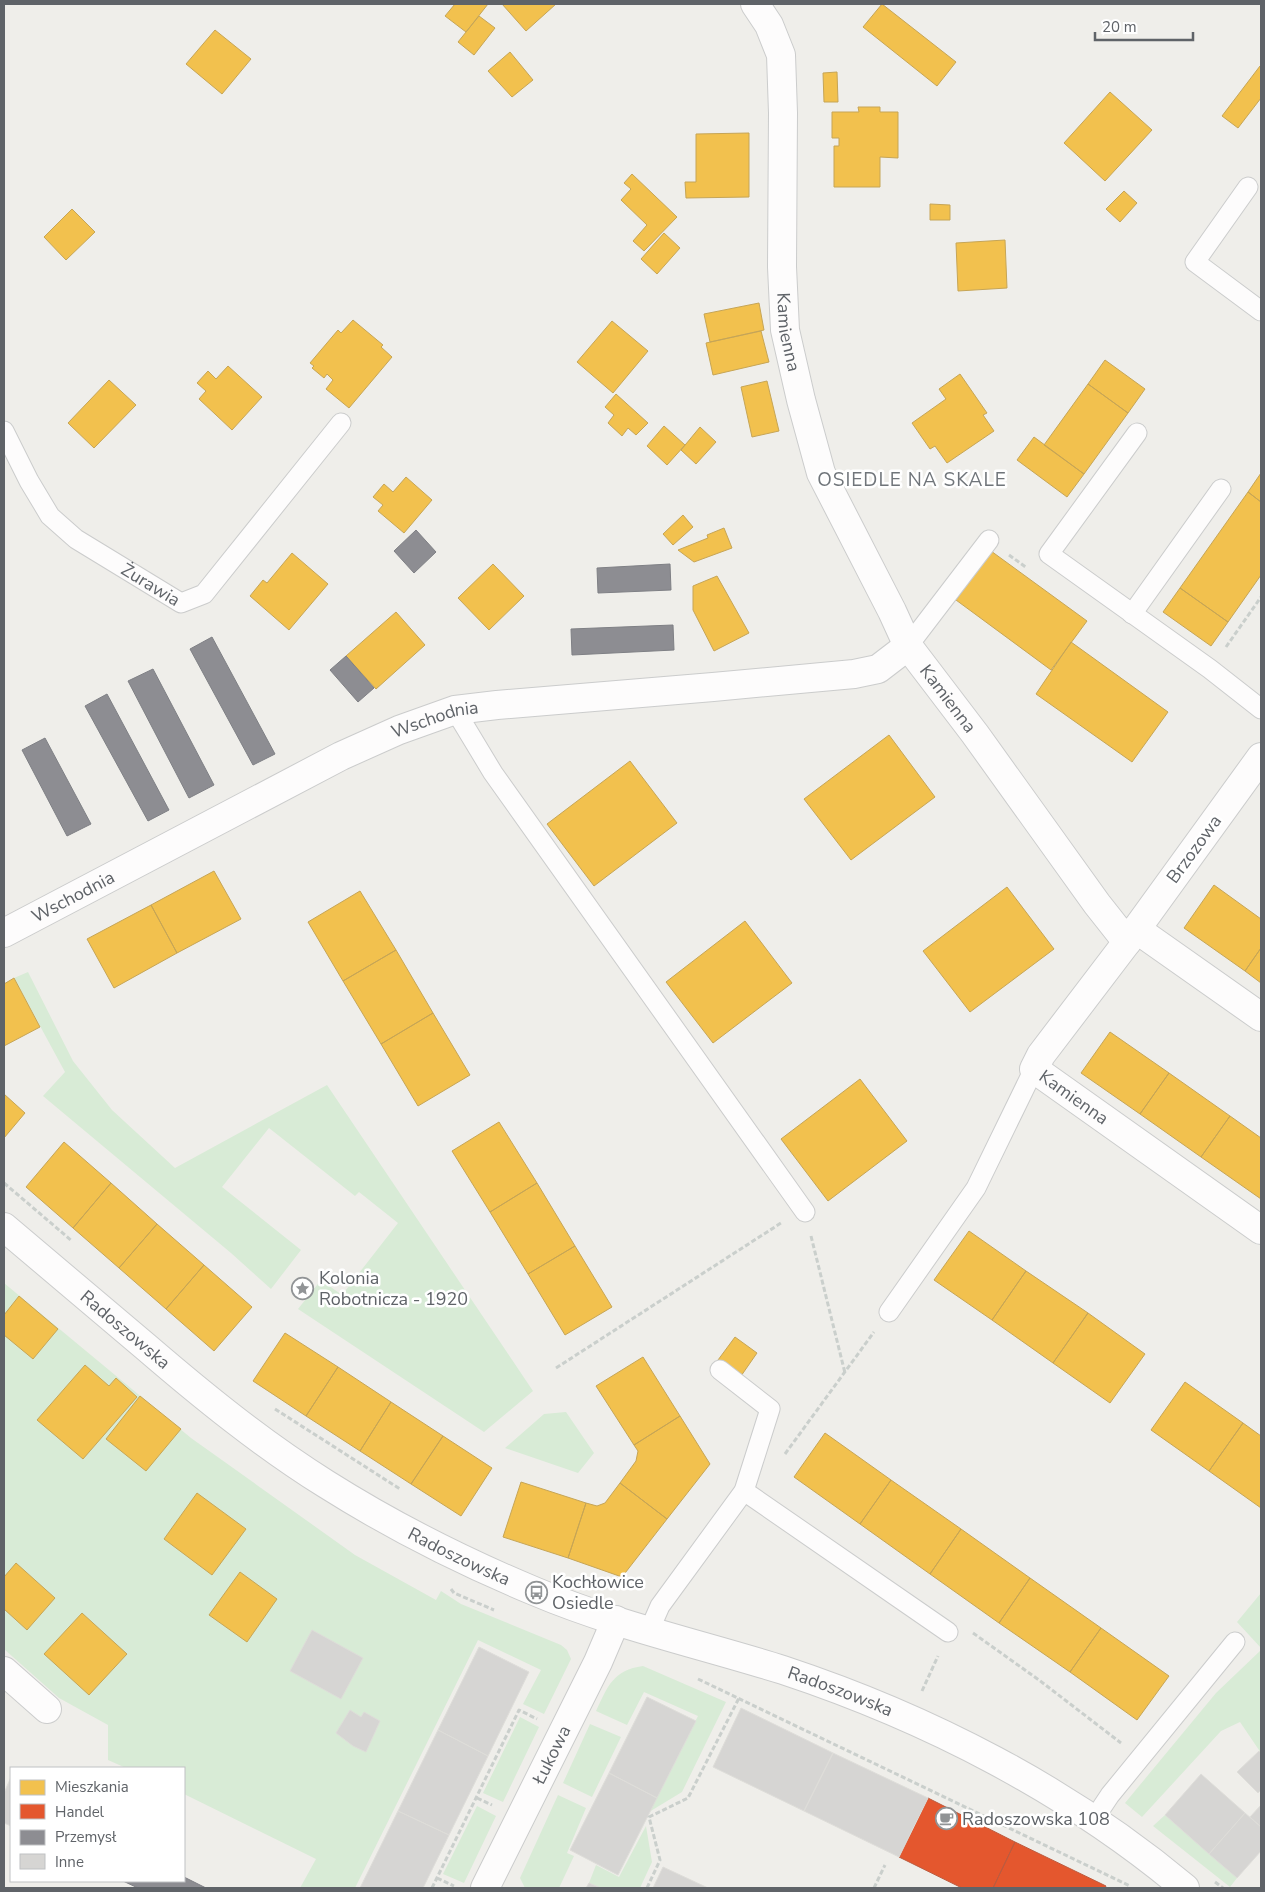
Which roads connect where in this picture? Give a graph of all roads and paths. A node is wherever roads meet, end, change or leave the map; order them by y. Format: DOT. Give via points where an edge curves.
graph roads {
  1 [pos="755,4"];
  2 [pos="1248,188"];
  3 [pos="1261,311"];
  4 [pos="341,423"];
  5 [pos="4,431"];
  6 [pos="1137,433"];
  7 [pos="1221,489"];
  8 [pos="989,540"];
  9 [pos="1261,597"];
  10 [pos="1132,614"];
  11 [pos="908,646"];
  12 [pos="1224,650"];
  13 [pos="1261,708"];
  14 [pos="455,710"];
  15 [pos="1261,757"];
  16 [pos="1252,791"];
  17 [pos="4,933"];
  18 [pos="1132,936"];
  19 [pos="1261,1017"];
  20 [pos="1034,1069"];
  21 [pos="4,1183"];
  22 [pos="805,1212"];
  23 [pos="4,1227"];
  24 [pos="770,1230"];
  25 [pos="1261,1230"];
  26 [pos="79,1248"];
  27 [pos="889,1312"];
  28 [pos="875,1332"];
  29 [pos="556,1368"];
  30 [pos="720,1370"];
  31 [pos="845,1374"];
  32 [pos="272,1407"];
  33 [pos="781,1460"];
  34 [pos="744,1491"];
  35 [pos="404,1492"];
  36 [pos="616,1620"];
  37 [pos="649,1630"];
  38 [pos="948,1632"];
  39 [pos="1235,1642"];
  40 [pos="4,1671"];
  41 [pos="694,1677"];
  42 [pos="922,1692"];
  43 [pos="739,1698"];
  44 [pos="47,1709"];
  45 [pos="539,1720"];
  46 [pos="1116,1739"];
  47 [pos="476,1798"];
  48 [pos="485,1802"];
  49 [pos="1094,1819"];
  50 [pos="886,1865"];
  51 [pos="437,1878"];
  52 [pos="456,1887"];
  53 [pos="432,1888"];
  54 [pos="484,1888"];
  55 [pos="648,1888"];
  56 [pos="874,1888"];
  57 [pos="1135,1888"];
  58 [pos="1185,1888"];
  1 -- 11 [label="street, Kamienna" via="769,25 781,55 782,276 786,330 801,400 821,473"];
  2 -- 3 [label="lane" via="1195,262"];
  4 -- 5 [label="lane, Żurawia" via="204,594 181,603 76,539 50,516"];
  6 -- 10 [label="lane" via="1049,554"];
  7 -- 10 [label="lane"];
  8 -- 11 [label="lane"];
  9 -- 12 [label="path"];
  10 -- 13 [label="lane"];
  11 -- 14 [label="street, Wschodnia" via="878,669 854,674"];
  11 -- 18 [label="street, Kamienna" via="1097,904"];
  14 -- 17 [label="street, Wschodnia" via="341,756"];
  14 -- 22 [label="lane" via="493,773"];
  15 -- 16 [label="street, Brzozowa"];
  16 -- 18 [label="street, Brzozowa"];
  18 -- 19 [label="street"];
  18 -- 20 [label="street, Kamienna" via="1041,1055"];
  20 -- 25 [label="street, Kamienna"];
  20 -- 27 [label="lane" via="976,1188"];
  21 -- 26 [label="path"];
  22 -- 31 [label="path"];
  23 -- 36 [label="street, Radoszowska" via="209,1400 326,1484 465,1560 536,1592"];
  24 -- 29 [label="path"];
  28 -- 31 [label="path"];
  30 -- 34 [label="lane" via="770,1409"];
  31 -- 33 [label="path"];
  32 -- 35 [label="path"];
  34 -- 37 [label="lane" via="660,1606"];
  34 -- 38 [label="lane"];
  36 -- 37 [label="street, Radoszowska"];
  36 -- 54 [label="street, Łukowa"];
  37 -- 49 [label="street, Radoszowska" via="784,1671 865,1700 963,1743"];
  38 -- 42 [label="path"];
  38 -- 46 [label="path" via="956,1621"];
  39 -- 49 [label="lane"];
  40 -- 44 [label="street"];
  41 -- 43 [label="path"];
  43 -- 55 [label="path" via="688,1798 649,1817 660,1860"];
  43 -- 57 [label="path"];
  45 -- 47 [label="path" via="519,1710"];
  47 -- 48 [label="path"];
  47 -- 51 [label="path"];
  49 -- 58 [label="street, Radoszowska"];
  50 -- 56 [label="path"];
  51 -- 52 [label="path"];
  51 -- 53 [label="path"];
}
